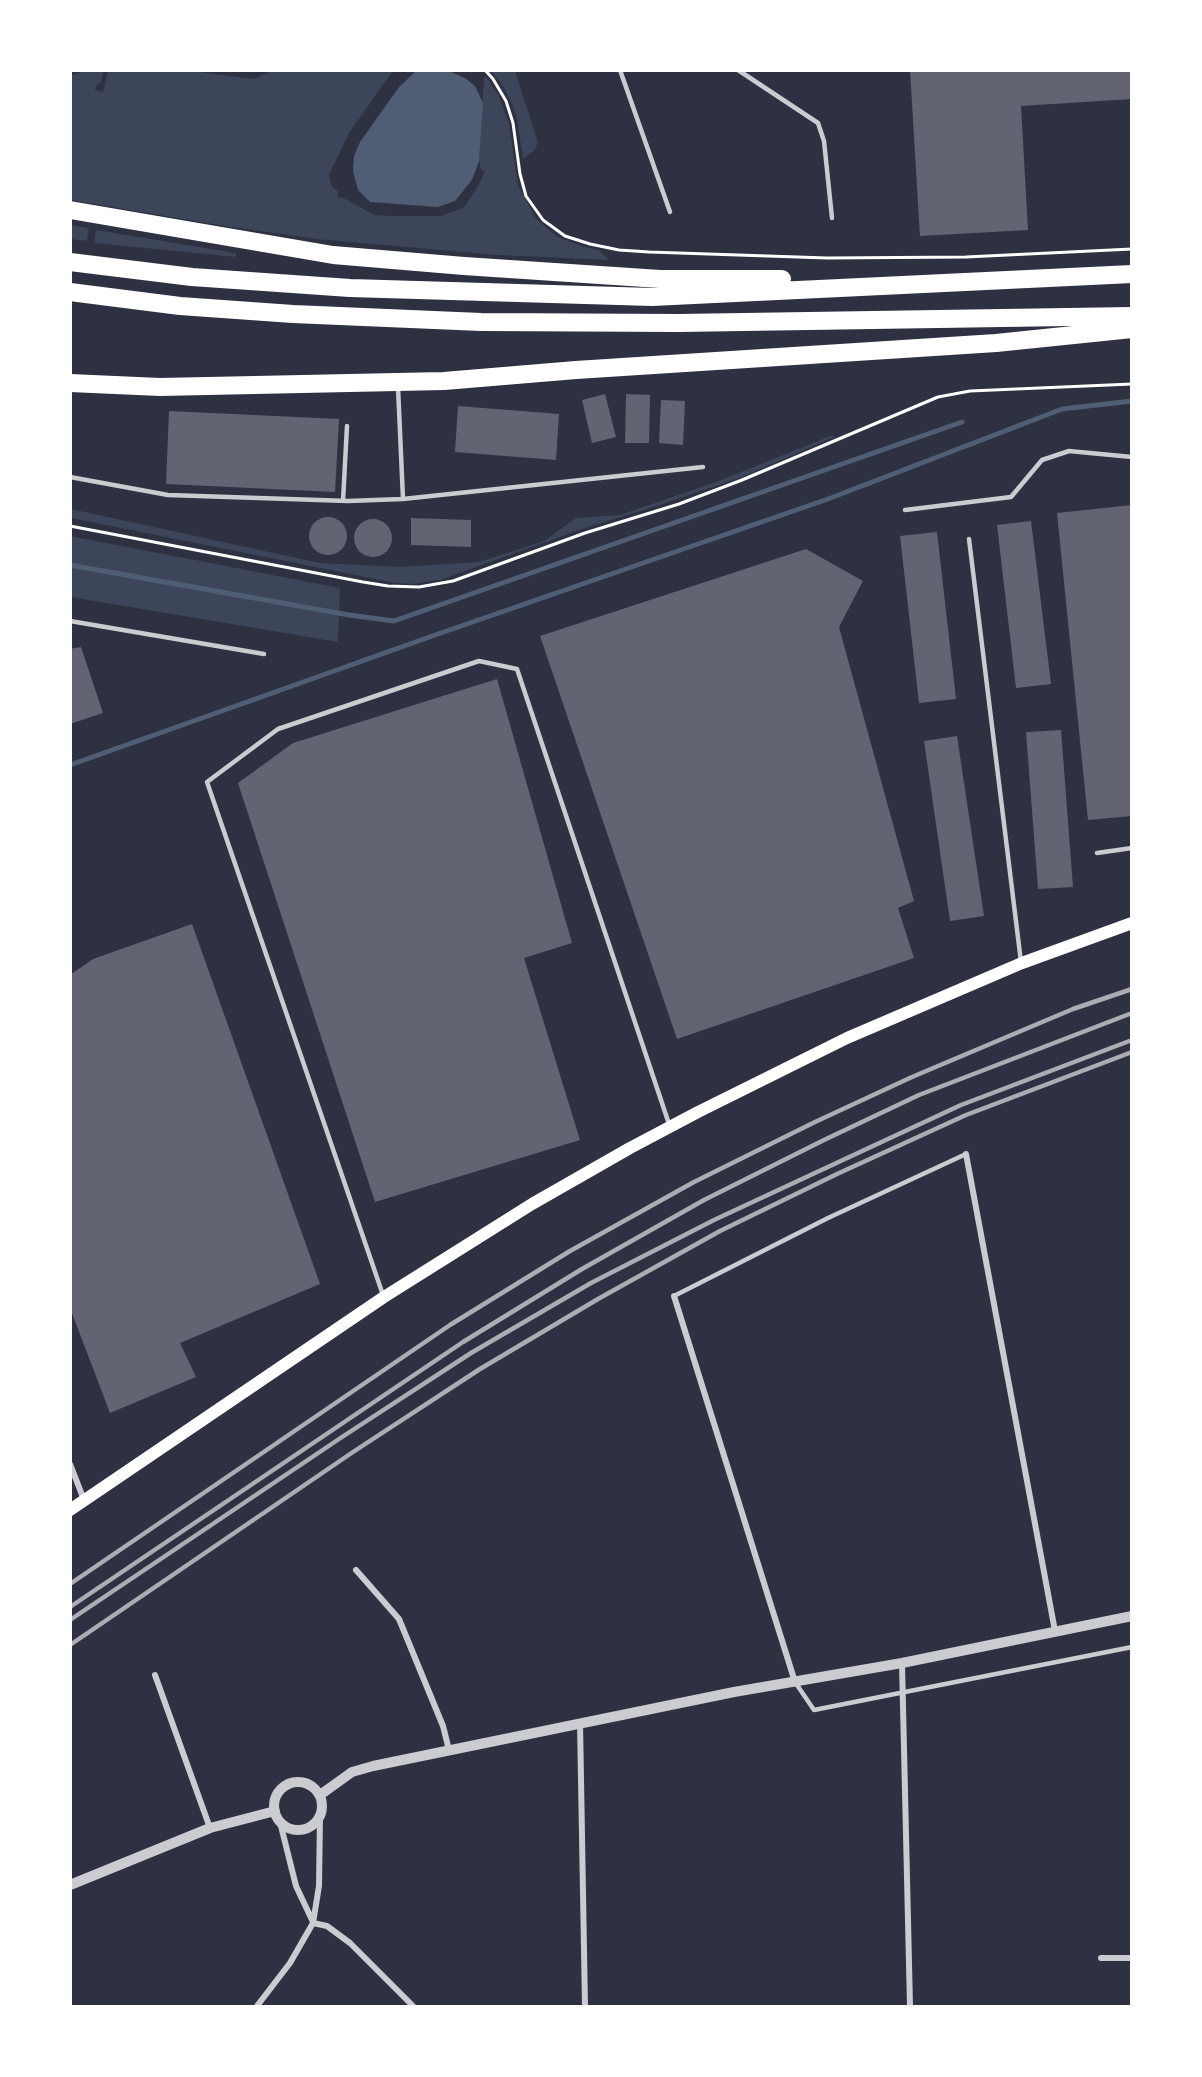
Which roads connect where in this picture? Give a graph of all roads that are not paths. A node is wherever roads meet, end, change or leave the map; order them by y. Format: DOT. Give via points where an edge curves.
graph roads {
  1 [pos="620,70"];
  2 [pos="738,70"];
  3 [pos="70,210"];
  4 [pos="670,212"];
  5 [pos="832,218"];
  6 [pos="70,262"];
  7 [pos="1131,274"];
  8 [pos="1008,279"];
  9 [pos="70,292"];
  10 [pos="1131,316"];
  11 [pos="1131,329"];
  12 [pos="398,382"];
  13 [pos="70,383"];
  14 [pos="347,426"];
  15 [pos="1131,457"];
  16 [pos="703,467"];
  17 [pos="70,477"];
  18 [pos="403,499"];
  19 [pos="343,501"];
  20 [pos="905,510"];
  21 [pos="969,539"];
  22 [pos="70,621"];
  23 [pos="264,654"];
  24 [pos="1131,848"];
  25 [pos="1097,853"];
  26 [pos="1131,923"];
  27 [pos="1022,963"];
  28 [pos="670,1127"];
  29 [pos="966,1154"];
  30 [pos="674,1296"];
  31 [pos="384,1298"];
  32 [pos="70,1464"];
  33 [pos="84,1501"];
  34 [pos="70,1510"];
  35 [pos="356,1570"];
  36 [pos="1131,1616"];
  37 [pos="1055,1631"];
  38 [pos="1131,1647"];
  39 [pos="902,1663"];
  40 [pos="155,1675"];
  41 [pos="795,1682"];
  42 [pos="903,1693"];
  43 [pos="580,1722"];
  44 [pos="449,1750"];
  45 [pos="320,1795"];
  46 [pos="275,1812"];
  47 [pos="320,1816"];
  48 [pos="280,1822"];
  49 [pos="210,1828"];
  50 [pos="70,1885"];
  51 [pos="313,1923"];
  52 [pos="1101,1958"];
  53 [pos="1131,1958"];
  54 [pos="257,2007"];
  55 [pos="413,2007"];
  56 [pos="585,2007"];
  57 [pos="910,2007"];
  1 -- 4 [label="lane"];
  2 -- 5 [label="lane" via="818,123 824,141"];
  3 -- 8 [label="highway" via="333,255 464,266 660,279"];
  6 -- 8 [label="highway" via="192,277 350,288 652,297"];
  7 -- 8 [label="highway"];
  9 -- 10 [label="highway" via="180,306 481,321 702,323"];
  11 -- 12 [label="highway" via="996,343"];
  12 -- 13 [label="highway" via="160,387"];
  12 -- 18 [label="lane"];
  14 -- 19 [label="lane"];
  15 -- 20 [label="lane" via="1069,451 1042,460 1011,497"];
  16 -- 18 [label="lane"];
  17 -- 19 [label="lane" via="168,495"];
  18 -- 19 [label="lane"];
  21 -- 27 [label="lane"];
  22 -- 23 [label="lane"];
  24 -- 25 [label="lane"];
  26 -- 27 [label="main road"];
  27 -- 28 [label="main road" via="837,1043"];
  28 -- 31 [label="main road" via="532,1204"];
  28 -- 31 [label="lane" via="517,669 479,661 279,729 207,782"];
  29 -- 30 [label="lane"];
  29 -- 37 [label="street"];
  30 -- 41 [label="street"];
  31 -- 33 [label="main road"];
  32 -- 33 [label="street"];
  33 -- 34 [label="main road"];
  35 -- 44 [label="street" via="399,1619"];
  36 -- 37 [label="street"];
  37 -- 39 [label="street"];
  38 -- 42 [label="lane"];
  39 -- 41 [label="street"];
  39 -- 42 [label="street"];
  40 -- 49 [label="street"];
  41 -- 42 [label="lane" via="814,1710"];
  41 -- 43 [label="street"];
  42 -- 57 [label="street"];
  43 -- 44 [label="street"];
  43 -- 56 [label="street"];
  44 -- 45 [label="street" via="352,1772"];
  45 -- 46 [label="street" via="308,1783 284,1785 275,1799"];
  45 -- 47 [label="street"];
  46 -- 48 [label="street"];
  46 -- 49 [label="street"];
  47 -- 48 [label="street" via="303,1830"];
  47 -- 51 [label="street" via="319,1886"];
  48 -- 51 [label="street" via="296,1886"];
  49 -- 50 [label="street"];
  51 -- 54 [label="street" via="290,1963"];
  51 -- 55 [label="street" via="327,1926 344,1937"];
  52 -- 53 [label="street"];
}
